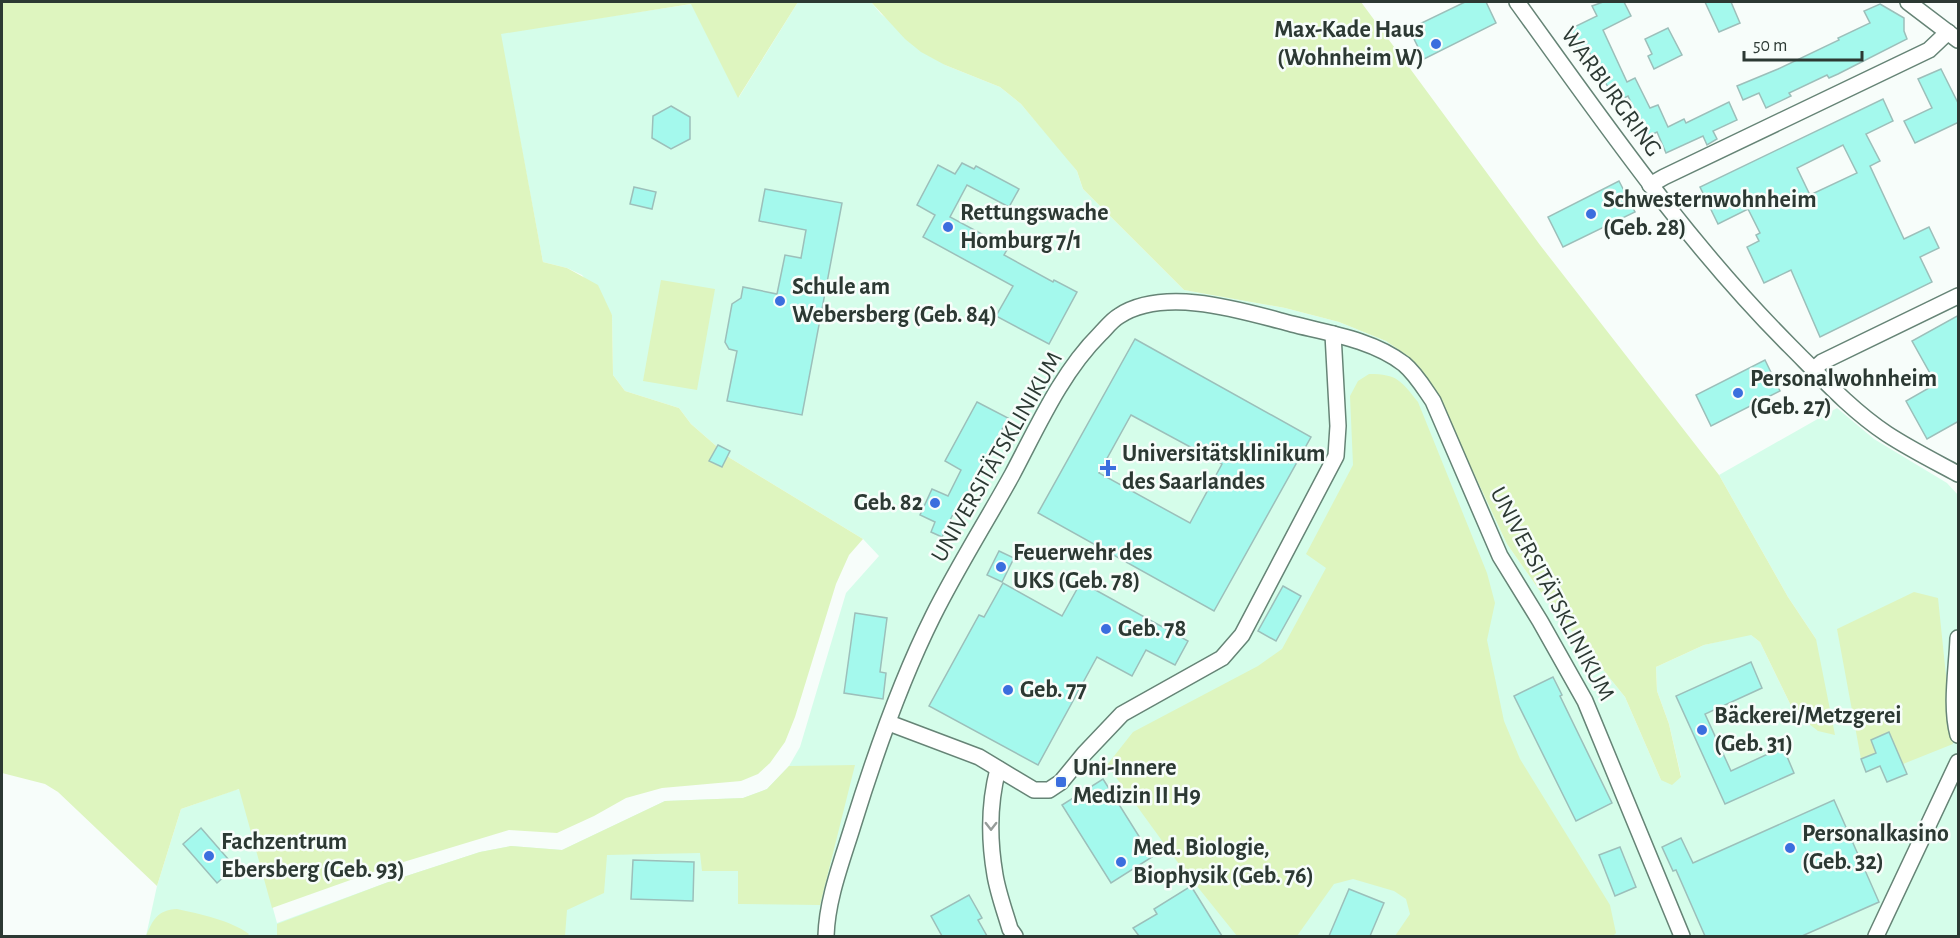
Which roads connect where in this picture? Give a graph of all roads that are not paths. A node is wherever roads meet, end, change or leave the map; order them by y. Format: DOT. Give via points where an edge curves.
graph roads {
  1 [pos="1517,2"];
  2 [pos="1908,2"];
  3 [pos="1953,36"];
  4 [pos="1650,185"];
  5 [pos="1959,296"];
  6 [pos="1333,334"];
  7 [pos="1813,370"];
  8 [pos="1959,474"];
  9 [pos="1959,638"];
  10 [pos="888,723"];
  11 [pos="1959,735"];
  12 [pos="1959,762"];
  13 [pos="998,769"];
  14 [pos="826,936"];
  15 [pos="1015,936"];
  16 [pos="1682,936"];
  17 [pos="1876,936"];
  1 -- 4 [label="street, WARBURGRING"];
  2 -- 3 [label="street"];
  3 -- 4 [label="street"];
  4 -- 7 [label="street, WARBURGRING" via="1746,302"];
  5 -- 7 [label="street" via="1822,362"];
  6 -- 10 [label="street, UNIVERSITÄTSKLINIKUM" via="1182,301 1146,306 1117,317 1085,349 1057,391 934,615"];
  6 -- 13 [label="street" via="1336,456 1242,635 1222,658 1122,714 1061,782 1049,790 1034,790"];
  6 -- 16 [label="street, UNIVERSITÄTSKLINIKUM" via="1370,346 1405,365 1433,401 1500,556 1585,701"];
  7 -- 8 [label="street, WARBURGRING" via="1887,434"];
  9 -- 11 [label="street"];
  10 -- 13 [label="street"];
  10 -- 14 [label="street, UNIVERSITÄTSKLINIKUM" via="840,867 826,919"];
  12 -- 17 [label="street"];
  13 -- 15 [label="street, one-way" via="991,794 995,876"];
}
